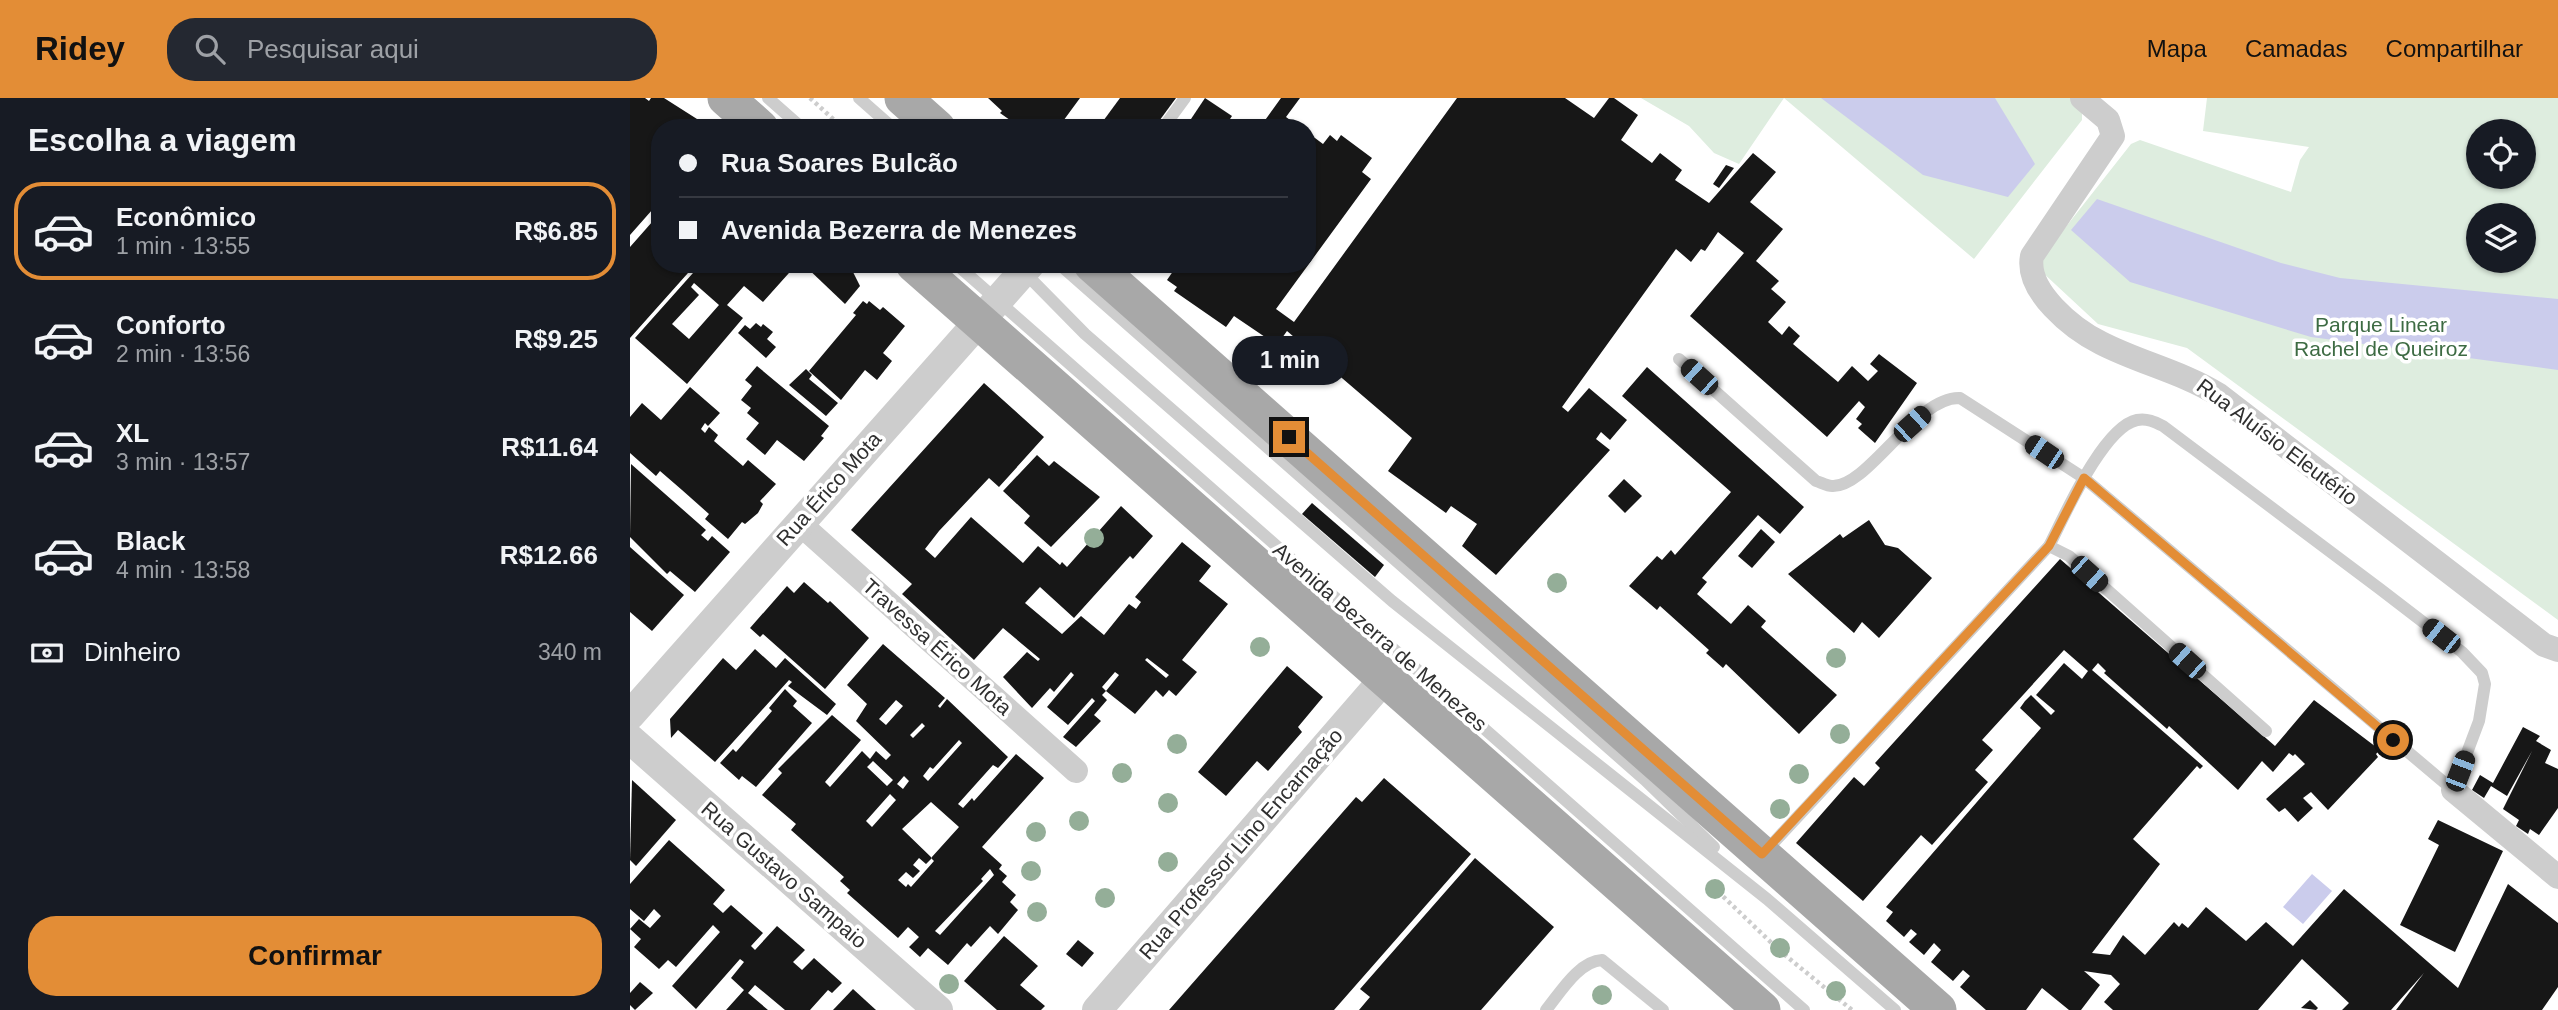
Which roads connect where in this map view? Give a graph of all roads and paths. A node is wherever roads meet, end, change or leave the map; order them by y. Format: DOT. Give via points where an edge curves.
graph roads {
  1 [pos="726,98"];
  2 [pos="810,98"];
  3 [pos="859,98"];
  4 [pos="1185,98"];
  5 [pos="2095,104"];
  6 [pos="768,107"];
  7 [pos="916,113"];
  8 [pos="787,119"];
  9 [pos="833,119"];
  10 [pos="1170,119"];
  11 [pos="928,273"];
  12 [pos="962,273"];
  13 [pos="1018,273"];
  14 [pos="1029,273"];
  15 [pos="1069,273"];
  16 [pos="1102,273"];
  17 [pos="988,311"];
  18 [pos="1679,359"];
  19 [pos="2084,478"];
  20 [pos="799,523"];
  21 [pos="2049,546"];
  22 [pos="2558,650"];
  23 [pos="1385,678"];
  24 [pos="630,715"];
  25 [pos="2266,731"];
  26 [pos="630,739"];
  27 [pos="1076,771"];
  28 [pos="2453,790"];
  29 [pos="1762,854"];
  30 [pos="2558,877"];
  31 [pos="1767,898"];
  32 [pos="938,1010"];
  33 [pos="1097,1010"];
  34 [pos="1546,1010"];
  35 [pos="1663,1010"];
  36 [pos="1762,1010"];
  37 [pos="1804,1010"];
  38 [pos="1895,1010"];
  39 [pos="1938,1010"];
  1 -- 6 [label="main road"];
  2 -- 9 [label="path"];
  3 -- 7 [label="lane"];
  4 -- 10 [label="lane"];
  5 -- 22 [label="street, Rua Aluísio Eleutério" via="2112,127 2113,136 2032,256 2032,276 2047,298 2100,343 2192,379 2219,395 2544,645"];
  6 -- 8 [label="lane"];
  11 -- 17 [label="main road, Avenida Bezerra de Menezes"];
  12 -- 17 [label="lane, Avenida Bezerra de Menezes"];
  13 -- 17 [label="street, Rua Érico Mota"];
  14 -- 31 [label="lane, Avenida Bezerra de Menezes" via="1086,334 1392,601"];
  15 -- 31 [label="lane, Avenida Bezerra de Menezes" via="1645,779"];
  16 -- 29 [label="main road"];
  17 -- 20 [label="street, Rua Érico Mota"];
  17 -- 23 [label="main road, Avenida Bezerra de Menezes"];
  17 -- 37 [label="lane, Avenida Bezerra de Menezes"];
  18 -- 19 [label="lane" via="1816,481 1832,486 1844,483 1929,409 1952,398 1960,398 1993,418"];
  19 -- 21 [label="lane"];
  19 -- 28 [label="lane"];
  19 -- 28 [label="lane" via="2126,425 2137,420 2156,423 2462,652 2482,673 2485,684 2479,721"];
  20 -- 24 [label="street, Rua Érico Mota"];
  20 -- 27 [label="street, Travessa Érico Mota"];
  21 -- 25 [label="lane" via="2069,556"];
  21 -- 29 [label="lane"];
  23 -- 33 [label="street, Rua Professor Lino Encarnação"];
  23 -- 36 [label="main road, Avenida Bezerra de Menezes"];
  26 -- 32 [label="street, Rua Gustavo Sampaio"];
  28 -- 30 [label="street"];
  29 -- 39 [label="main road"];
  31 -- 38 [label="lane, Avenida Bezerra de Menezes"];
  34 -- 35 [label="lane" via="1593,960 1602,960"];
}
